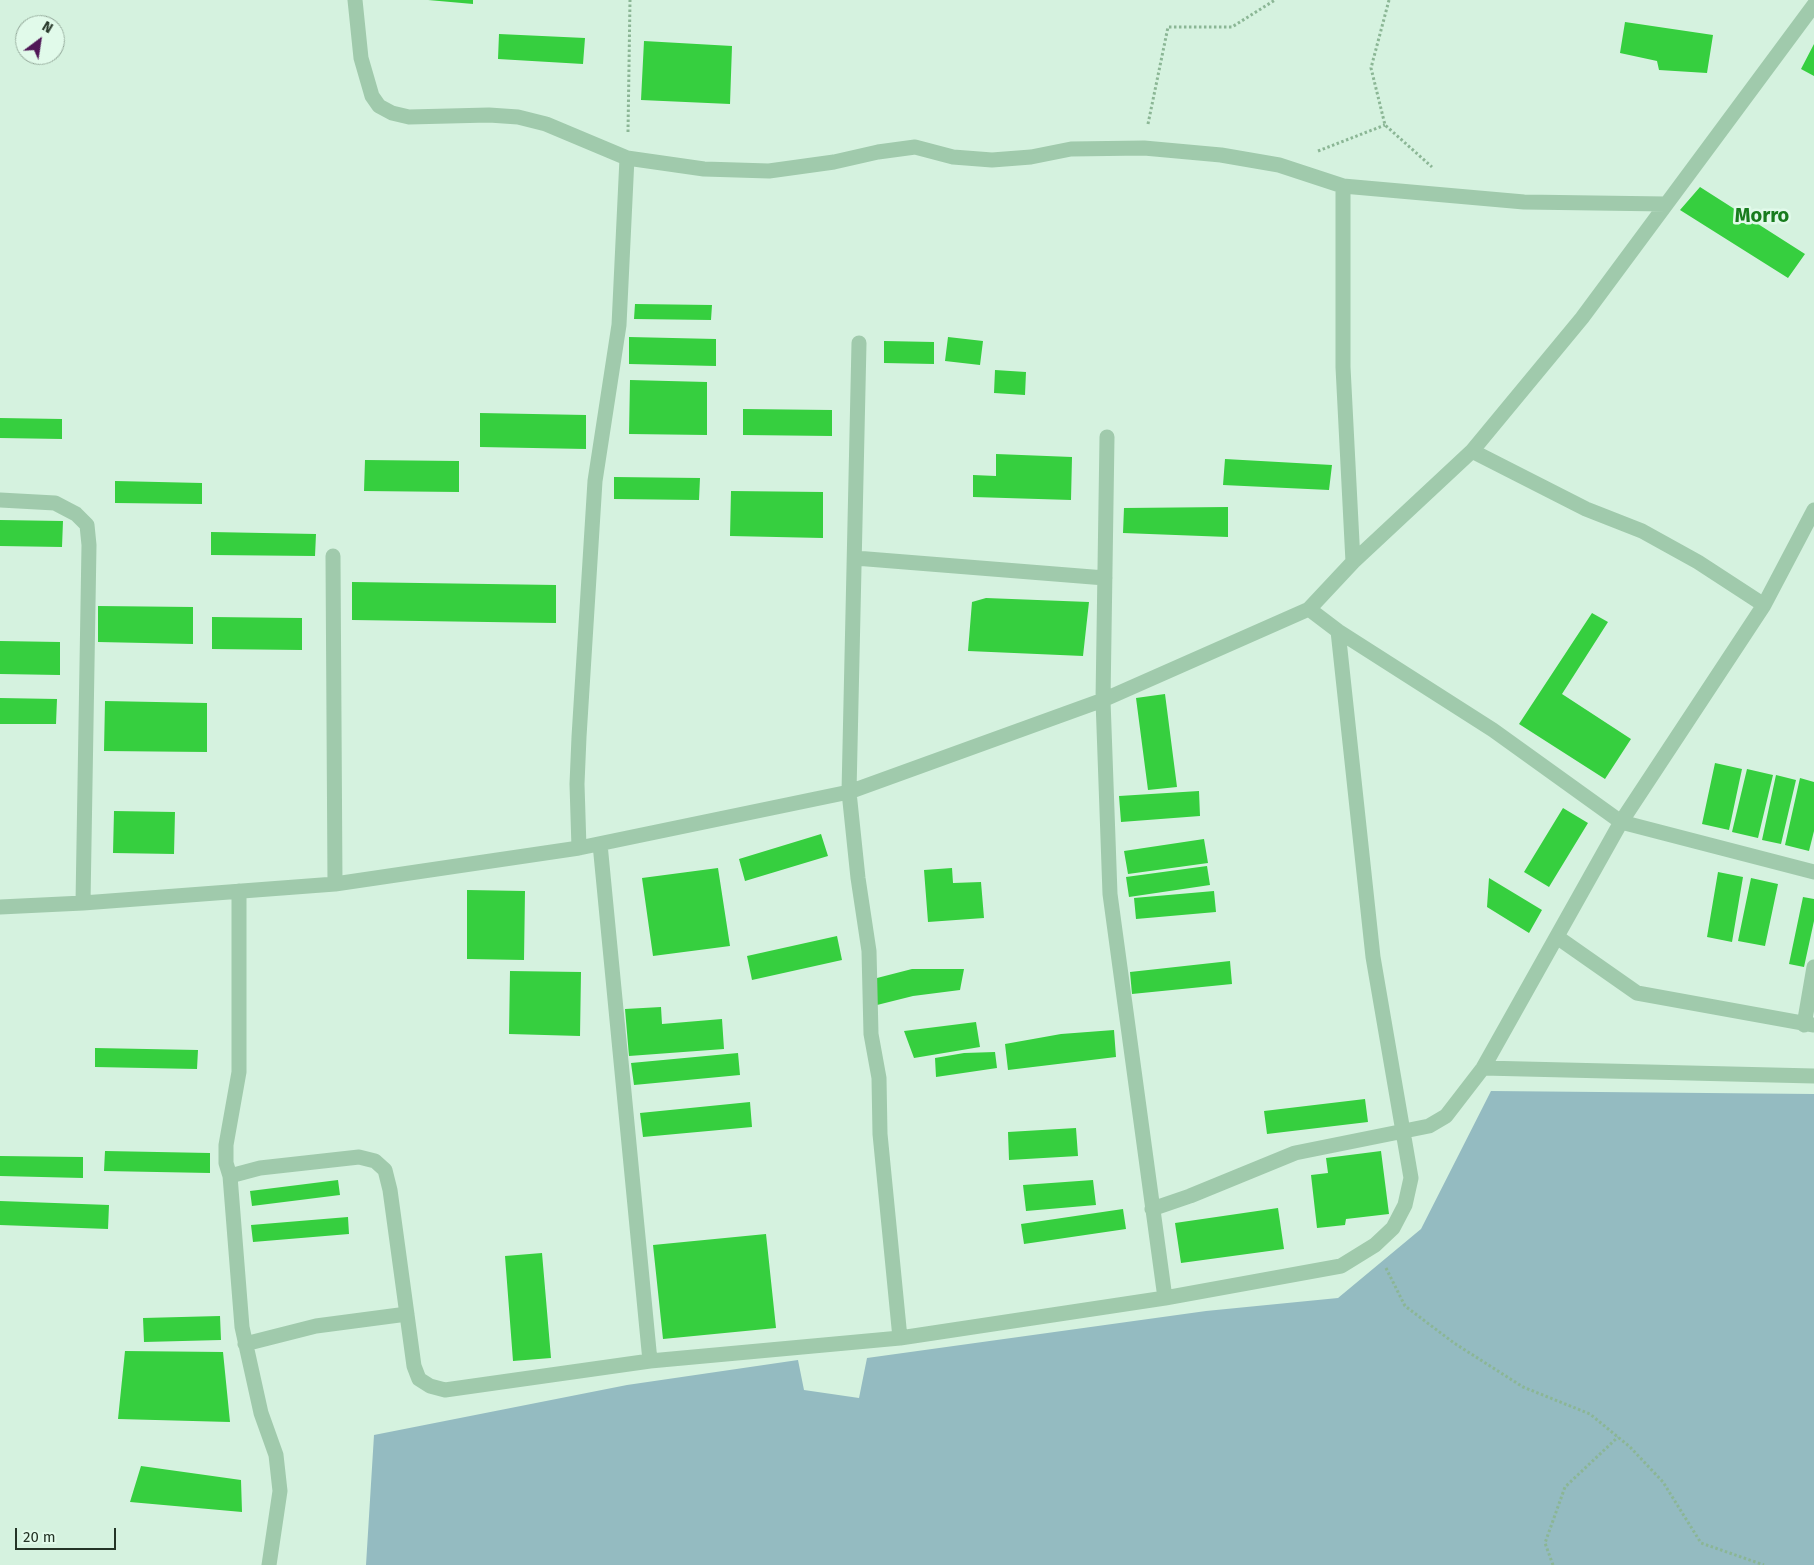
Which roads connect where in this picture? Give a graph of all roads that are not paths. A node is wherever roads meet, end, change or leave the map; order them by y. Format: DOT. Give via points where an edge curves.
graph roads {
  1 [pos="354,0"];
  2 [pos="1814,5"];
  3 [pos="627,158"];
  4 [pos="1343,186"];
  5 [pos="1666,204"];
  6 [pos="859,343"];
  7 [pos="1107,437"];
  8 [pos="1472,451"];
  9 [pos="0,500"];
  10 [pos="1814,510"];
  11 [pos="332,556"];
  12 [pos="855,558"];
  13 [pos="1353,562"];
  14 [pos="1105,578"];
  15 [pos="1764,605"];
  16 [pos="1309,609"];
  17 [pos="1338,632"];
  18 [pos="1104,700"];
  19 [pos="849,792"];
  20 [pos="1621,822"];
  21 [pos="600,844"];
  22 [pos="579,848"];
  23 [pos="1814,872"];
  24 [pos="334,884"];
  25 [pos="239,891"];
  26 [pos="83,903"];
  27 [pos="0,907"];
  28 [pos="1556,937"];
  29 [pos="1814,967"];
  30 [pos="1809,1025"];
  31 [pos="1483,1068"];
  32 [pos="1814,1076"];
  33 [pos="1404,1131"];
  34 [pos="230,1176"];
  35 [pos="1152,1209"];
  36 [pos="1165,1298"];
  37 [pos="407,1314"];
  38 [pos="900,1338"];
  39 [pos="245,1344"];
  40 [pos="650,1361"];
  41 [pos="269,1565"];
  1 -- 3 [label="street" via="361,58 372,96 379,106 409,118 518,117 546,124"];
  2 -- 5 [label="street"];
  3 -- 4 [label="street" via="704,169 769,171 915,147 952,157 992,160 1071,149 1144,148 1278,164"];
  3 -- 22 [label="street" via="619,325 595,481 579,737"];
  4 -- 5 [label="street" via="1524,202"];
  4 -- 13 [label="street" via="1343,367"];
  5 -- 8 [label="street" via="1582,318"];
  6 -- 12 [label="street"];
  7 -- 14 [label="street"];
  8 -- 13 [label="street"];
  8 -- 15 [label="street" via="1586,509 1642,531 1698,562"];
  9 -- 26 [label="street" via="55,503 76,514 87,525 90,545"];
  10 -- 15 [label="street"];
  11 -- 24 [label="street"];
  12 -- 14 [label="street"];
  12 -- 19 [label="street"];
  13 -- 16 [label="street"];
  14 -- 18 [label="street"];
  15 -- 20 [label="street"];
  16 -- 17 [label="street"];
  16 -- 18 [label="street"];
  17 -- 20 [label="street" via="1493,730"];
  17 -- 33 [label="street" via="1373,957"];
  18 -- 19 [label="street"];
  18 -- 35 [label="street" via="1110,894"];
  19 -- 21 [label="street"];
  19 -- 38 [label="street" via="869,951 871,1034 879,1078 880,1134"];
  20 -- 23 [label="street"];
  20 -- 28 [label="street"];
  21 -- 22 [label="street"];
  21 -- 40 [label="street"];
  22 -- 24 [label="street"];
  24 -- 25 [label="street"];
  25 -- 26 [label="street"];
  25 -- 34 [label="street" via="239,1072 226,1145"];
  26 -- 27 [label="street"];
  28 -- 30 [label="street" via="1637,992"];
  28 -- 31 [label="street"];
  29 -- 30 [label="street"];
  31 -- 32 [label="street"];
  31 -- 33 [label="street" via="1446,1116 1429,1126"];
  33 -- 35 [label="street" via="1295,1153"];
  33 -- 36 [label="street" via="1412,1178 1405,1205 1392,1228 1375,1244 1341,1266"];
  34 -- 37 [label="street" via="260,1168 359,1157 375,1161 385,1170 390,1190"];
  34 -- 39 [label="street"];
  35 -- 36 [label="street"];
  36 -- 38 [label="street"];
  37 -- 39 [label="street" via="316,1326"];
  37 -- 40 [label="street" via="414,1366 419,1379 445,1390"];
  38 -- 40 [label="street"];
  39 -- 41 [label="street" via="261,1413 276,1455 280,1491"];
}
